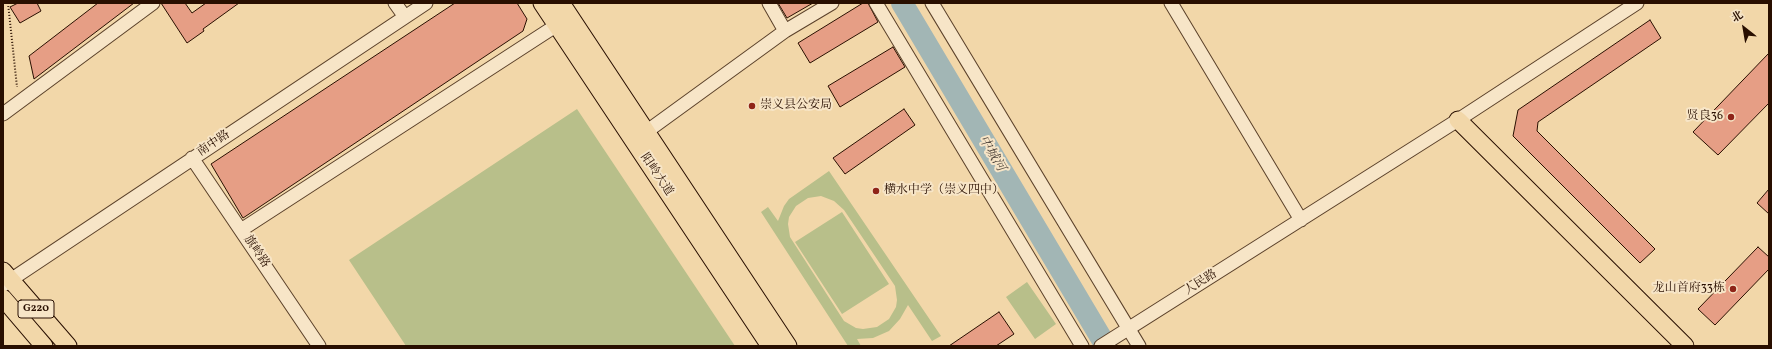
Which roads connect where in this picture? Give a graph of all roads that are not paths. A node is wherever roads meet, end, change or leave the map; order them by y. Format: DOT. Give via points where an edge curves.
graph roads {
  1 [pos="153,3"];
  2 [pos="395,3"];
  3 [pos="426,3"];
  4 [pos="542,3"];
  5 [pos="561,3"];
  6 [pos="769,3"];
  7 [pos="832,3"];
  8 [pos="876,3"];
  9 [pos="932,3"];
  10 [pos="1171,3"];
  11 [pos="1637,3"];
  12 [pos="405,17"];
  13 [pos="557,25"];
  14 [pos="785,31"];
  15 [pos="3,114"];
  16 [pos="1458,120"];
  17 [pos="646,132"];
  18 [pos="192,158"];
  19 [pos="1302,220"];
  20 [pos="241,230"];
  21 [pos="6,279"];
  22 [pos="3,298"];
  23 [pos="1124,332"];
  24 [pos="44,346"];
  25 [pos="68,346"];
  26 [pos="319,346"];
  27 [pos="770,346"];
  28 [pos="788,346"];
  29 [pos="1082,346"];
  30 [pos="1101,346"];
  31 [pos="1139,346"];
  32 [pos="1685,346"];
  1 -- 15 [label="street"];
  2 -- 12 [label="street"];
  3 -- 12 [label="street, 南中路"];
  4 -- 13 [label="main road, 阳岭大道"];
  5 -- 17 [label="main road, 阳岭大道"];
  6 -- 14 [label="street"];
  7 -- 14 [label="street"];
  8 -- 29 [label="street"];
  9 -- 23 [label="street"];
  10 -- 19 [label="street"];
  11 -- 16 [label="street, 人民路"];
  12 -- 18 [label="street, 南中路"];
  13 -- 20 [label="street"];
  13 -- 27 [label="main road, 阳岭大道"];
  14 -- 17 [label="street"];
  16 -- 19 [label="street, 人民路"];
  16 -- 32 [label="main road"];
  17 -- 28 [label="main road, 阳岭大道"];
  18 -- 20 [label="street, 旗岭路"];
  18 -- 21 [label="street, 南中路"];
  19 -- 23 [label="street, 人民路"];
  20 -- 26 [label="street, 旗岭路"];
  21 -- 25 [label="main road, G220"];
  22 -- 24 [label="main road, G220"];
  23 -- 30 [label="street, 人民路"];
  23 -- 31 [label="street"];
}
